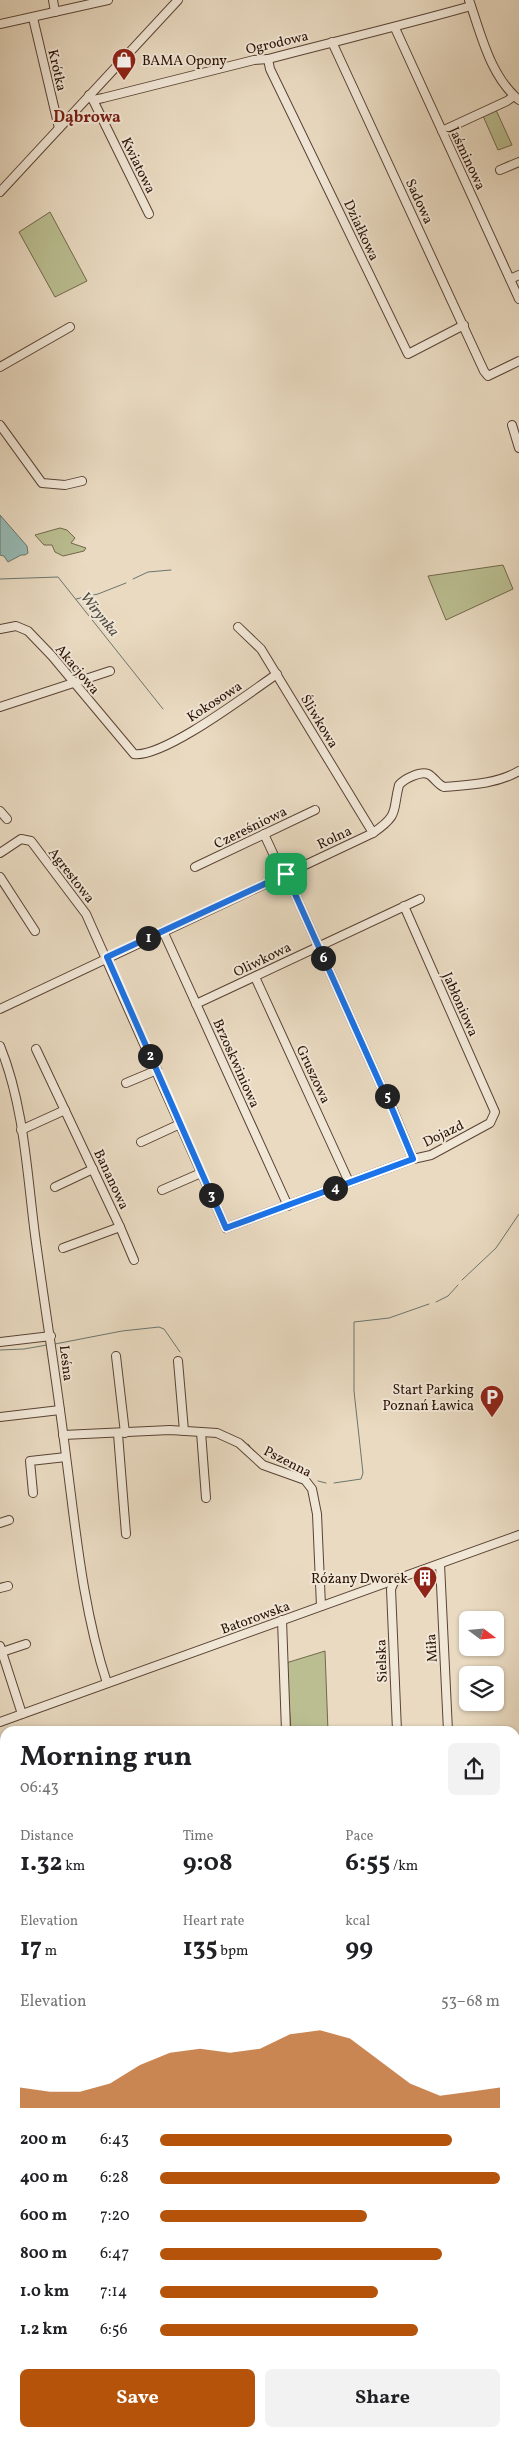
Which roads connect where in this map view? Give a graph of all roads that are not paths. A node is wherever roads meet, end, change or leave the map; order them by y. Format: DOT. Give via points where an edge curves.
graph roads {
  1 [pos="53,0"];
  2 [pos="108,0"];
  3 [pos="178,0"];
  4 [pos="470,3"];
  5 [pos="55,12"];
  6 [pos="34,18"];
  7 [pos="0,24"];
  8 [pos="395,28"];
  9 [pos="332,42"];
  10 [pos="268,59"];
  11 [pos="91,97"];
  12 [pos="516,98"];
  13 [pos="59,128"];
  14 [pos="442,131"];
  15 [pos="519,162"];
  16 [pos="500,170"];
  17 [pos="0,192"];
  18 [pos="149,214"];
  19 [pos="519,275"];
  20 [pos="510,279"];
  21 [pos="519,299"];
  22 [pos="464,325"];
  23 [pos="70,327"];
  24 [pos="519,361"];
  25 [pos="0,367"];
  26 [pos="0,425"];
  27 [pos="512,425"];
  28 [pos="519,448"];
  29 [pos="82,481"];
  30 [pos="238,627"];
  31 [pos="0,629"];
  32 [pos="110,671"];
  33 [pos="277,674"];
  34 [pos="73,683"];
  35 [pos="0,707"];
  36 [pos="127,748"];
  37 [pos="519,771"];
  38 [pos="316,810"];
  39 [pos="0,811"];
  40 [pos="7,819"];
  41 [pos="373,833"];
  42 [pos="264,834"];
  43 [pos="0,852"];
  44 [pos="195,867"];
  45 [pos="284,875"];
  46 [pos="0,876"];
  47 [pos="420,899"];
  48 [pos="404,906"];
  49 [pos="36,931"];
  50 [pos="163,931"];
  51 [pos="318,946"];
  52 [pos="107,957"];
  53 [pos="255,977"];
  54 [pos="196,1004"];
  55 [pos="0,1009"];
  56 [pos="0,1046"];
  57 [pos="36,1049"];
  58 [pos="157,1070"];
  59 [pos="126,1083"];
  60 [pos="65,1110"];
  61 [pos="495,1112"];
  62 [pos="180,1124"];
  63 [pos="22,1130"];
  64 [pos="141,1142"];
  65 [pos="413,1159"];
  66 [pos="93,1169"];
  67 [pos="201,1173"];
  68 [pos="349,1182"];
  69 [pos="55,1187"];
  70 [pos="162,1190"];
  71 [pos="288,1206"];
  72 [pos="120,1227"];
  73 [pos="226,1228"];
  74 [pos="63,1248"];
  75 [pos="134,1260"];
  76 [pos="50,1336"];
  77 [pos="0,1342"];
  78 [pos="116,1356"];
  79 [pos="178,1360"];
  80 [pos="60,1410"];
  81 [pos="0,1417"];
  82 [pos="184,1431"];
  83 [pos="201,1432"];
  84 [pos="122,1434"];
  85 [pos="63,1435"];
  86 [pos="66,1457"];
  87 [pos="33,1493"];
  88 [pos="206,1498"];
  89 [pos="9,1520"];
  90 [pos="0,1523"];
  91 [pos="126,1534"];
  92 [pos="519,1535"];
  93 [pos="440,1564"];
  94 [pos="387,1586"];
  95 [pos="321,1606"];
  96 [pos="282,1620"];
  97 [pos="26,1644"];
  98 [pos="1,1649"];
  99 [pos="107,1683"];
  100 [pos="22,1714"];
  101 [pos="0,1722"];
  102 [pos="286,1726"];
  103 [pos="396,1726"];
  104 [pos="448,1726"];
  1 -- 5 [label="street"];
  2 -- 5 [label="street"];
  3 -- 11 [label="street"];
  4 -- 8 [label="street, Ogrodowa"];
  4 -- 12 [label="street" via="495,69 504,86"];
  5 -- 6 [label="street"];
  6 -- 7 [label="street"];
  6 -- 13 [label="street, Krótka"];
  8 -- 9 [label="street, Ogrodowa"];
  8 -- 14 [label="street, Jaśminowa"];
  9 -- 10 [label="street, Ogrodowa"];
  9 -- 22 [label="street, Sadowa"];
  10 -- 11 [label="street, Ogrodowa"];
  10 -- 22 [label="street, Działkowa" via="408,354"];
  11 -- 13 [label="street"];
  11 -- 18 [label="street, Kwiatowa"];
  12 -- 14 [label="street"];
  13 -- 17 [label="street"];
  14 -- 20 [label="street, Jaśminowa"];
  15 -- 16 [label="street"];
  19 -- 20 [label="street"];
  20 -- 21 [label="street, Jaśminowa"];
  22 -- 24 [label="street, Sadowa" via="488,376"];
  23 -- 25 [label="street"];
  26 -- 29 [label="street" via="42,483 65,485"];
  27 -- 28 [label="street"];
  30 -- 33 [label="street, Śliwkowa" via="261,648"];
  31 -- 34 [label="street, Akacjowa" via="22,627 52,656"];
  32 -- 34 [label="street"];
  33 -- 36 [label="street, Kokosowa" via="193,730 162,746 141,755"];
  33 -- 41 [label="street, Śliwkowa"];
  34 -- 35 [label="street"];
  34 -- 36 [label="street, Akacjowa"];
  37 -- 41 [label="street, Rolna" via="495,781 444,787 428,774 406,779 399,785 397,806 392,816"];
  38 -- 42 [label="street, Czereśniowa"];
  39 -- 40 [label="street"];
  41 -- 45 [label="street, Rolna"];
  42 -- 44 [label="street, Czereśniowa"];
  42 -- 45 [label="street"];
  43 -- 52 [label="street, Agrestowa" via="20,839 31,840 86,914"];
  45 -- 50 [label="street, Rolna"];
  45 -- 51 [label="street"];
  46 -- 49 [label="street"];
  47 -- 48 [label="street, Oliwkowa"];
  48 -- 51 [label="street, Oliwkowa"];
  48 -- 61 [label="street, Jabłoniowa"];
  50 -- 52 [label="street, Rolna"];
  50 -- 54 [label="street, Brzoskwiniowa"];
  51 -- 53 [label="street, Oliwkowa"];
  51 -- 65 [label="street"];
  52 -- 55 [label="street, Rolna"];
  52 -- 58 [label="street, Agrestowa"];
  53 -- 54 [label="street, Oliwkowa"];
  53 -- 68 [label="street, Gruszowa"];
  54 -- 71 [label="street, Brzoskwiniowa"];
  56 -- 63 [label="street, Leśna"];
  57 -- 60 [label="street, Bananowa"];
  58 -- 59 [label="street"];
  58 -- 62 [label="street, Agrestowa"];
  60 -- 63 [label="street"];
  60 -- 66 [label="street, Bananowa"];
  61 -- 65 [label="street, Dojazd" via="490,1123 431,1155"];
  62 -- 64 [label="street"];
  62 -- 67 [label="street, Agrestowa"];
  63 -- 76 [label="street, Leśna"];
  65 -- 68 [label="street, Dojazd"];
  66 -- 69 [label="street"];
  66 -- 72 [label="street, Bananowa"];
  67 -- 70 [label="street"];
  67 -- 73 [label="street, Agrestowa"];
  68 -- 71 [label="street, Dojazd"];
  71 -- 73 [label="street, Dojazd"];
  72 -- 74 [label="street"];
  72 -- 75 [label="street, Bananowa"];
  76 -- 77 [label="street"];
  76 -- 80 [label="street, Leśna"];
  78 -- 84 [label="street"];
  79 -- 82 [label="street"];
  80 -- 81 [label="street"];
  80 -- 85 [label="street, Leśna"];
  82 -- 83 [label="street, Pszenna"];
  82 -- 84 [label="street, Pszenna"];
  83 -- 88 [label="street"];
  83 -- 95 [label="street, Pszenna" via="229,1437 263,1465 310,1484 317,1514"];
  84 -- 85 [label="street, Pszenna"];
  84 -- 91 [label="street"];
  85 -- 86 [label="street, Leśna"];
  86 -- 87 [label="street" via="30,1461"];
  86 -- 99 [label="street, Leśna" via="75,1538"];
  89 -- 90 [label="street"];
  92 -- 93 [label="street, Batorowska"];
  93 -- 94 [label="street, Batorowska"];
  93 -- 104 [label="street, Miła"];
  94 -- 95 [label="street, Batorowska"];
  94 -- 103 [label="street, Sielska"];
  95 -- 96 [label="street, Batorowska"];
  96 -- 99 [label="street, Batorowska"];
  96 -- 102 [label="street"];
  97 -- 98 [label="street"];
  98 -- 100 [label="street"];
  99 -- 100 [label="street, Batorowska"];
  100 -- 101 [label="street, Batorowska"];
}
